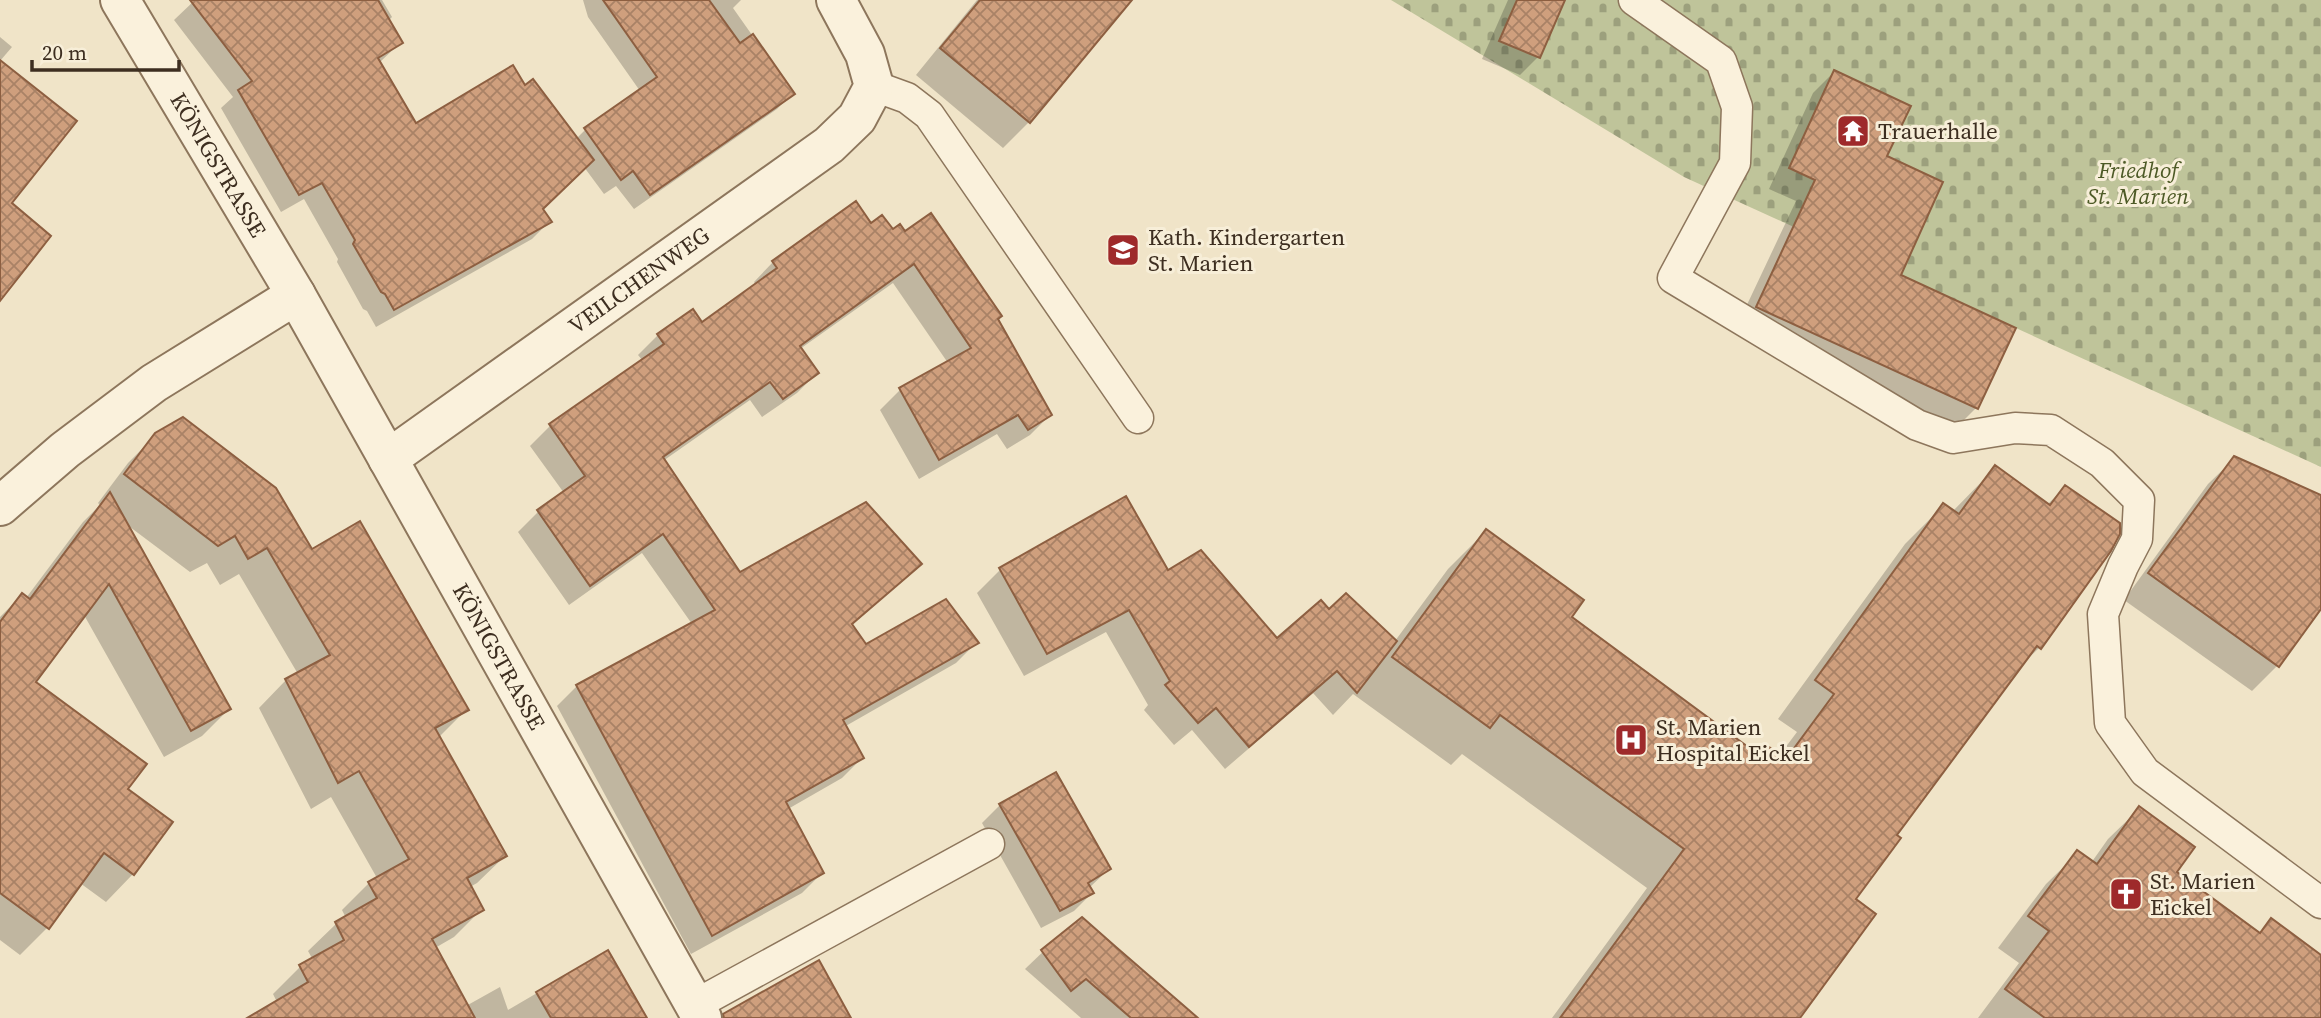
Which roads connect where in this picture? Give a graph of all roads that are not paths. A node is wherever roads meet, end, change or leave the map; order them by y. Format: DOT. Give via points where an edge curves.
graph roads {
  1 [pos="120,0"];
  2 [pos="836,0"];
  3 [pos="1634,0"];
  4 [pos="874,86"];
  5 [pos="296,295"];
  6 [pos="1139,418"];
  7 [pos="388,459"];
  8 [pos="0,506"];
  9 [pos="989,844"];
  10 [pos="2321,903"];
  11 [pos="698,1012"];
  1 -- 5 [label="street, KÖNIGSTRASSE"];
  2 -- 4 [label="street" via="865,54"];
  3 -- 10 [label="lane" via="1721,61 1737,107 1735,163 1673,278 1917,425 1953,438 2015,428 2051,430 2102,463 2139,500 2137,539 2103,614 2110,723 2145,772"];
  4 -- 6 [label="lane" via="908,97 929,115"];
  4 -- 7 [label="street, VEILCHENWEG" via="857,118 829,145"];
  5 -- 7 [label="street, KÖNIGSTRASSE"];
  5 -- 8 [label="street" via="154,383"];
  7 -- 11 [label="street, KÖNIGSTRASSE"];
  9 -- 11 [label="lane"];
}
